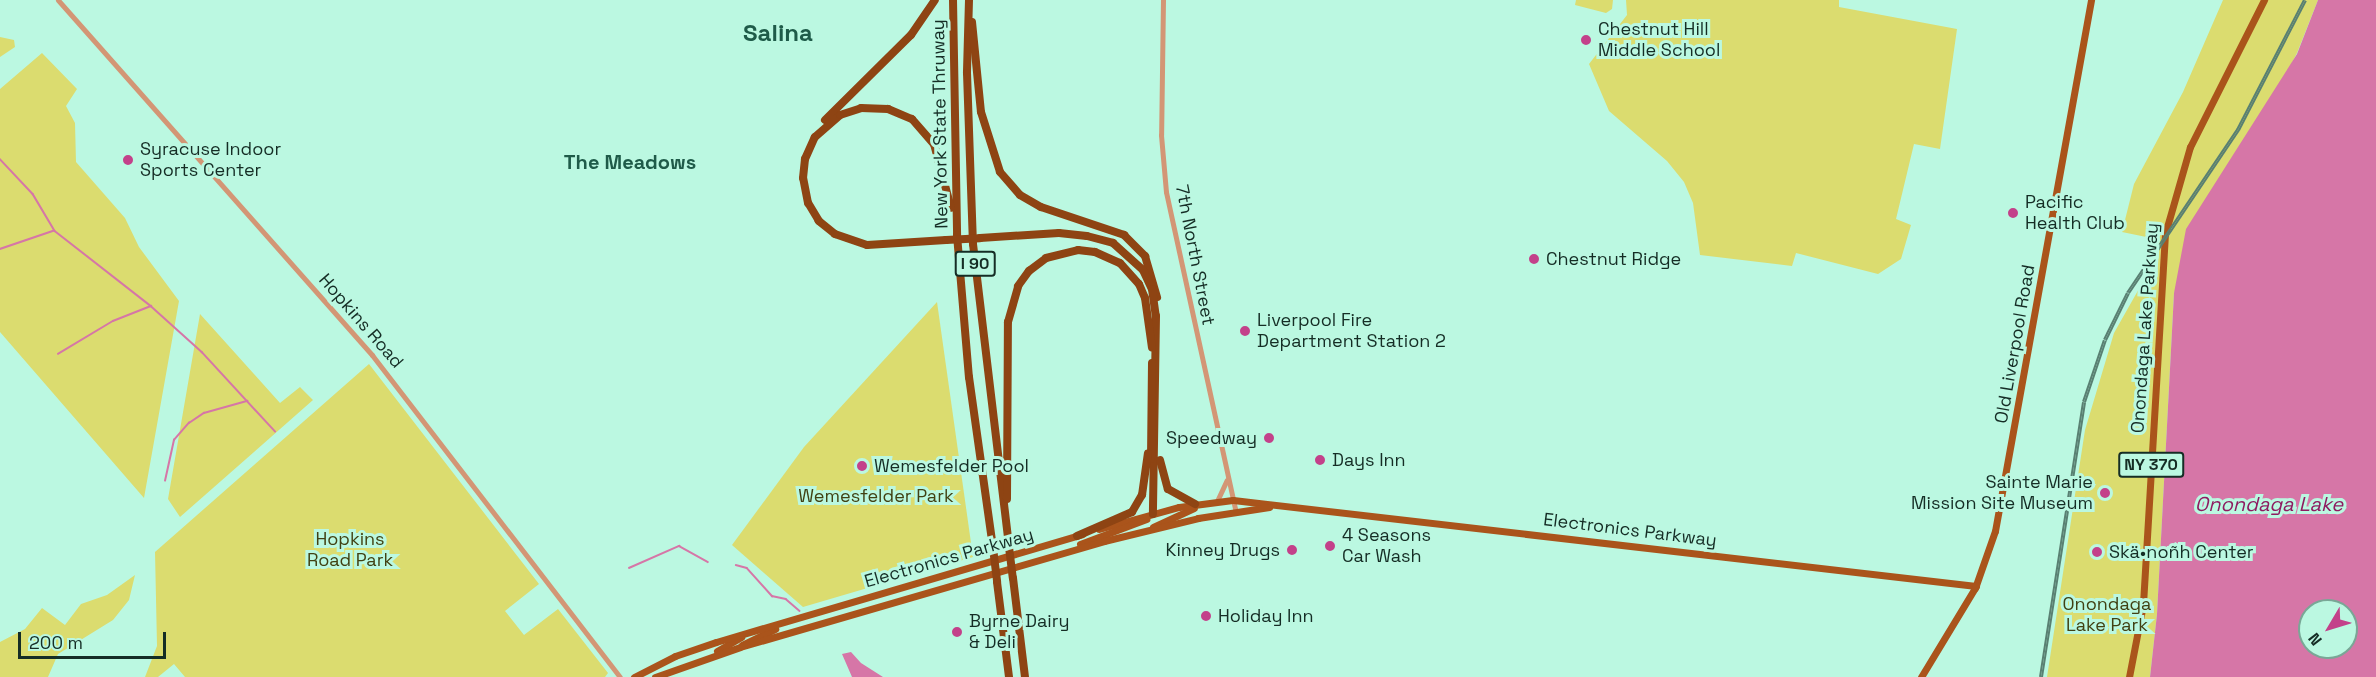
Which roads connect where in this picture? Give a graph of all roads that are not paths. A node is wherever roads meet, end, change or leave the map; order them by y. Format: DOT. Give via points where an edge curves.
graph roads {
  1 [pos="58,0"];
  2 [pos="935,0"];
  3 [pos="953,0"];
  4 [pos="970,0"];
  5 [pos="1163,0"];
  6 [pos="2091,0"];
  7 [pos="2264,0"];
  8 [pos="957,235"];
  9 [pos="980,240"];
  10 [pos="946,242"];
  11 [pos="1156,316"];
  12 [pos="1152,348"];
  13 [pos="1153,426"];
  14 [pos="1227,475"];
  15 [pos="1233,500"];
  16 [pos="1217,501"];
  17 [pos="1208,503"];
  18 [pos="1195,504"];
  19 [pos="1280,505"];
  20 [pos="1236,512"];
  21 [pos="1153,514"];
  22 [pos="1006,527"];
  23 [pos="1151,529"];
  24 [pos="1077,536"];
  25 [pos="1053,555"];
  26 [pos="1976,586"];
  27 [pos="799,617"];
  28 [pos="743,635"];
  29 [pos="740,647"];
  30 [pos="710,656"];
  31 [pos="621,677"];
  32 [pos="633,677"];
  33 [pos="655,677"];
  34 [pos="1010,677"];
  35 [pos="1025,677"];
  36 [pos="1921,677"];
  37 [pos="2129,677"];
  1 -- 31 [label="street, Hopkins Road" via="372,355"];
  2 -- 10 [label="highway" via="911,35 815,131 802,152 799,173 802,198 813,220 841,242 866,249"];
  3 -- 8 [label="highway, New York State Thruway / I 90"];
  4 -- 11 [label="highway" via="981,112 1000,172 1030,201 1110,227 1136,244 1152,269 1157,286"];
  4 -- 22 [label="highway, New York State Thruway / I 90" via="967,73 974,244"];
  5 -- 14 [label="street, 7th North Street" via="1161,135 1166,192"];
  6 -- 26 [label="main road, Old Liverpool Road" via="2004,490 1992,543"];
  7 -- 37 [label="main road, Onondaga Lake Parkway / NY 370" via="2190,147 2165,234 2143,604"];
  8 -- 10 [label="highway" via="940,161 928,135 912,119 888,109 861,108 840,115 821,129 805,159 803,178 808,203 827,229 847,241 867,245"];
  8 -- 34 [label="highway, New York State Thruway / I 90, bridge" via="969,376"];
  9 -- 10 [label="highway, bridge"];
  9 -- 11 [label="highway" via="1059,233 1113,243 1143,270 1152,289"];
  9 -- 12 [label="highway" via="1070,238 1116,249 1138,269 1149,292"];
  11 -- 13 [label="highway"];
  12 -- 13 [label="highway"];
  12 -- 22 [label="highway" via="1145,298 1139,284 1120,263 1095,252 1078,250 1046,258 1029,272 1018,286 1008,322"];
  13 -- 18 [label="highway" via="1164,481 1176,496"];
  13 -- 21 [label="highway"];
  13 -- 24 [label="highway" via="1139,503 1124,518"];
  14 -- 15 [label="street, 7th North Street"];
  14 -- 16 [label="street" via="1227,487"];
  15 -- 16 [label="main road, Electronics Parkway"];
  15 -- 19 [label="main road, Electronics Parkway"];
  15 -- 20 [label="street, 7th North Street"];
  16 -- 17 [label="main road, Electronics Parkway"];
  17 -- 18 [label="main road, Electronics Parkway"];
  17 -- 23 [label="main road" via="1158,522"];
  18 -- 21 [label="main road, Electronics Parkway"];
  19 -- 20 [label="main road, Electronics Parkway"];
  19 -- 26 [label="main road, Electronics Parkway"];
  20 -- 23 [label="main road, Electronics Parkway"];
  21 -- 23 [label="main road"];
  21 -- 24 [label="main road, Electronics Parkway"];
  21 -- 25 [label="main road"];
  22 -- 35 [label="highway, New York State Thruway / I 90, bridge"];
  23 -- 25 [label="main road, Electronics Parkway"];
  24 -- 27 [label="main road, Electronics Parkway"];
  25 -- 29 [label="main road, Electronics Parkway"];
  26 -- 36 [label="main road, Old Liverpool Road"];
  27 -- 28 [label="main road, Electronics Parkway"];
  27 -- 29 [label="main road"];
  28 -- 30 [label="main road"];
  28 -- 32 [label="main road, Electronics Parkway" via="675,656"];
  29 -- 30 [label="main road, Electronics Parkway"];
  30 -- 33 [label="main road, Electronics Parkway"];
}
